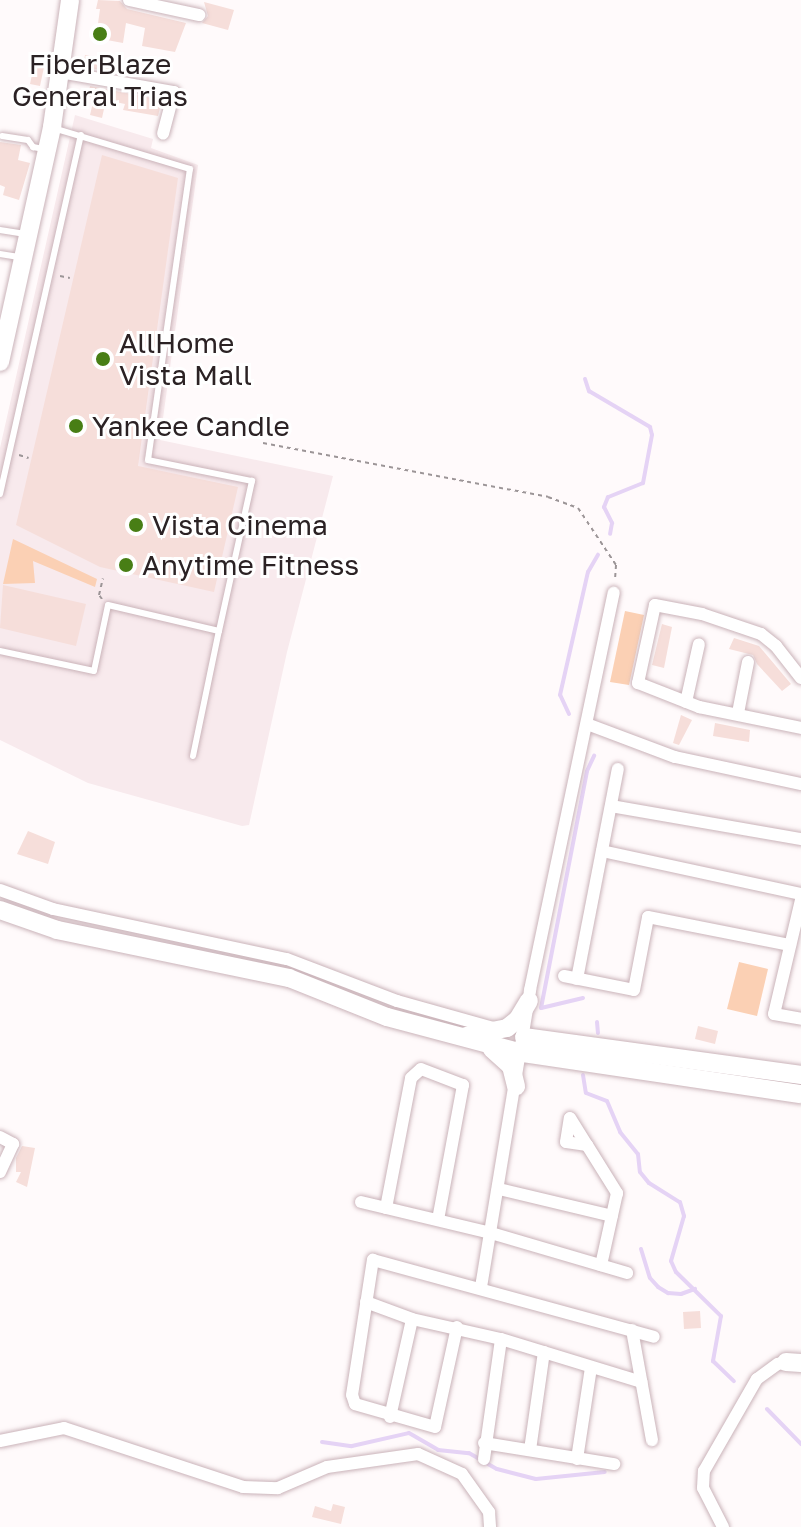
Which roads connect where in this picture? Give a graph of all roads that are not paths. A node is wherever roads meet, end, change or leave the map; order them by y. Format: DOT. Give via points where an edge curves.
graph roads {
  1 [pos="70,0"];
  2 [pos="129,0"];
  3 [pos="156,4"];
  4 [pos="199,15"];
  5 [pos="60,72"];
  6 [pos="52,127"];
  7 [pos="163,134"];
  8 [pos="81,135"];
  9 [pos="2,136"];
  10 [pos="47,150"];
  11 [pos="0,230"];
  12 [pos="28,235"];
  13 [pos="0,254"];
  14 [pos="23,258"];
  15 [pos="0,362"];
  16 [pos="0,494"];
  17 [pos="614,593"];
  18 [pos="219,631"];
  19 [pos="699,644"];
  20 [pos="0,651"];
  21 [pos="748,662"];
  22 [pos="801,678"];
  23 [pos="686,702"];
  24 [pos="738,713"];
  25 [pos="587,724"];
  26 [pos="801,728"];
  27 [pos="193,756"];
  28 [pos="618,769"];
  29 [pos="801,784"];
  30 [pos="611,806"];
  31 [pos="801,839"];
  32 [pos="602,851"];
  33 [pos="0,890"];
  34 [pos="801,897"];
  35 [pos="0,910"];
  36 [pos="790,945"];
  37 [pos="529,1001"];
  38 [pos="801,1019"];
  39 [pos="499,1030"];
  40 [pos="452,1035"];
  41 [pos="479,1042"];
  42 [pos="523,1045"];
  43 [pos="561,1050"];
  44 [pos="801,1075"];
  45 [pos="516,1086"];
  46 [pos="801,1094"];
  47 [pos="0,1137"];
  48 [pos="587,1145"];
  49 [pos="0,1172"];
  50 [pos="499,1189"];
  51 [pos="361,1202"];
  52 [pos="386,1208"];
  53 [pos="612,1216"];
  54 [pos="438,1220"];
  55 [pos="491,1233"];
  56 [pos="601,1265"];
  57 [pos="627,1273"];
  58 [pos="481,1287"];
  59 [pos="366,1302"];
  60 [pos="412,1319"];
  61 [pos="457,1327"];
  62 [pos="632,1330"];
  63 [pos="654,1337"];
  64 [pos="501,1339"];
  65 [pos="544,1352"];
  66 [pos="796,1361"];
  67 [pos="591,1367"];
  68 [pos="642,1382"];
  69 [pos="390,1417"];
  70 [pos="652,1440"];
  71 [pos="0,1441"];
  72 [pos="484,1443"];
  73 [pos="530,1450"];
  74 [pos="484,1459"];
  75 [pos="577,1459"];
  76 [pos="614,1464"];
  77 [pos="490,1527"];
  78 [pos="723,1527"];
  1 -- 5 [label="street"];
  2 -- 3 [label="street"];
  3 -- 4 [label="street"];
  5 -- 6 [label="street"];
  5 -- 7 [label="street" via="174,92"];
  6 -- 8 [label="lane"];
  6 -- 10 [label="street"];
  8 -- 16 [label="lane"];
  8 -- 18 [label="lane" via="190,169 148,460 252,481"];
  9 -- 10 [label="lane"];
  10 -- 12 [label="street"];
  11 -- 12 [label="lane"];
  12 -- 14 [label="street"];
  13 -- 14 [label="lane"];
  14 -- 15 [label="street"];
  17 -- 25 [label="street"];
  18 -- 20 [label="lane" via="108,605 94,671"];
  18 -- 27 [label="lane"];
  19 -- 23 [label="street"];
  21 -- 24 [label="street"];
  22 -- 23 [label="street" via="761,634 655,605 638,683"];
  23 -- 24 [label="street"];
  24 -- 26 [label="street"];
  25 -- 29 [label="street" via="675,757"];
  25 -- 37 [label="street"];
  28 -- 30 [label="street"];
  30 -- 31 [label="street"];
  30 -- 32 [label="street"];
  32 -- 34 [label="street"];
  32 -- 36 [label="street" via="570,977 634,990 648,917"];
  33 -- 39 [label="street" via="53,909 287,959 397,1001"];
  34 -- 36 [label="street"];
  35 -- 40 [label="street" via="57,930 289,978 370,1012"];
  36 -- 38 [label="street" via="774,1014"];
  37 -- 39 [label="street" via="518,1019"];
  37 -- 42 [label="street"];
  37 -- 43 [label="street" via="538,1026"];
  39 -- 40 [label="street"];
  39 -- 42 [label="street"];
  40 -- 41 [label="street"];
  41 -- 42 [label="street"];
  41 -- 45 [label="street" via="505,1058"];
  42 -- 43 [label="street"];
  42 -- 45 [label="street"];
  43 -- 44 [label="street"];
  43 -- 45 [label="street"];
  43 -- 46 [label="street"];
  45 -- 50 [label="street"];
  47 -- 49 [label="street" via="13,1144"];
  48 -- 53 [label="street" via="617,1193"];
  50 -- 53 [label="street"];
  50 -- 55 [label="street"];
  51 -- 52 [label="street"];
  52 -- 54 [label="street"];
  52 -- 54 [label="street" via="411,1078 421,1069 463,1085"];
  53 -- 56 [label="street"];
  54 -- 55 [label="street"];
  55 -- 56 [label="street"];
  55 -- 58 [label="street"];
  56 -- 57 [label="street"];
  58 -- 59 [label="street" via="373,1260"];
  58 -- 62 [label="street"];
  59 -- 60 [label="street"];
  59 -- 69 [label="street" via="352,1395 360,1409"];
  60 -- 61 [label="street"];
  60 -- 69 [label="street"];
  61 -- 64 [label="street"];
  61 -- 69 [label="street" via="435,1427"];
  62 -- 63 [label="street"];
  62 -- 68 [label="street"];
  64 -- 65 [label="street"];
  64 -- 72 [label="street"];
  65 -- 67 [label="street"];
  65 -- 73 [label="street"];
  66 -- 78 [label="street" via="757,1379 704,1471 703,1488"];
  67 -- 68 [label="street"];
  67 -- 75 [label="street"];
  68 -- 70 [label="street"];
  71 -- 77 [label="street" via="64,1428 243,1487 278,1488 327,1467 418,1454 462,1474 489,1512"];
  72 -- 73 [label="street"];
  72 -- 74 [label="street"];
  73 -- 75 [label="street"];
  75 -- 76 [label="street"];
}
